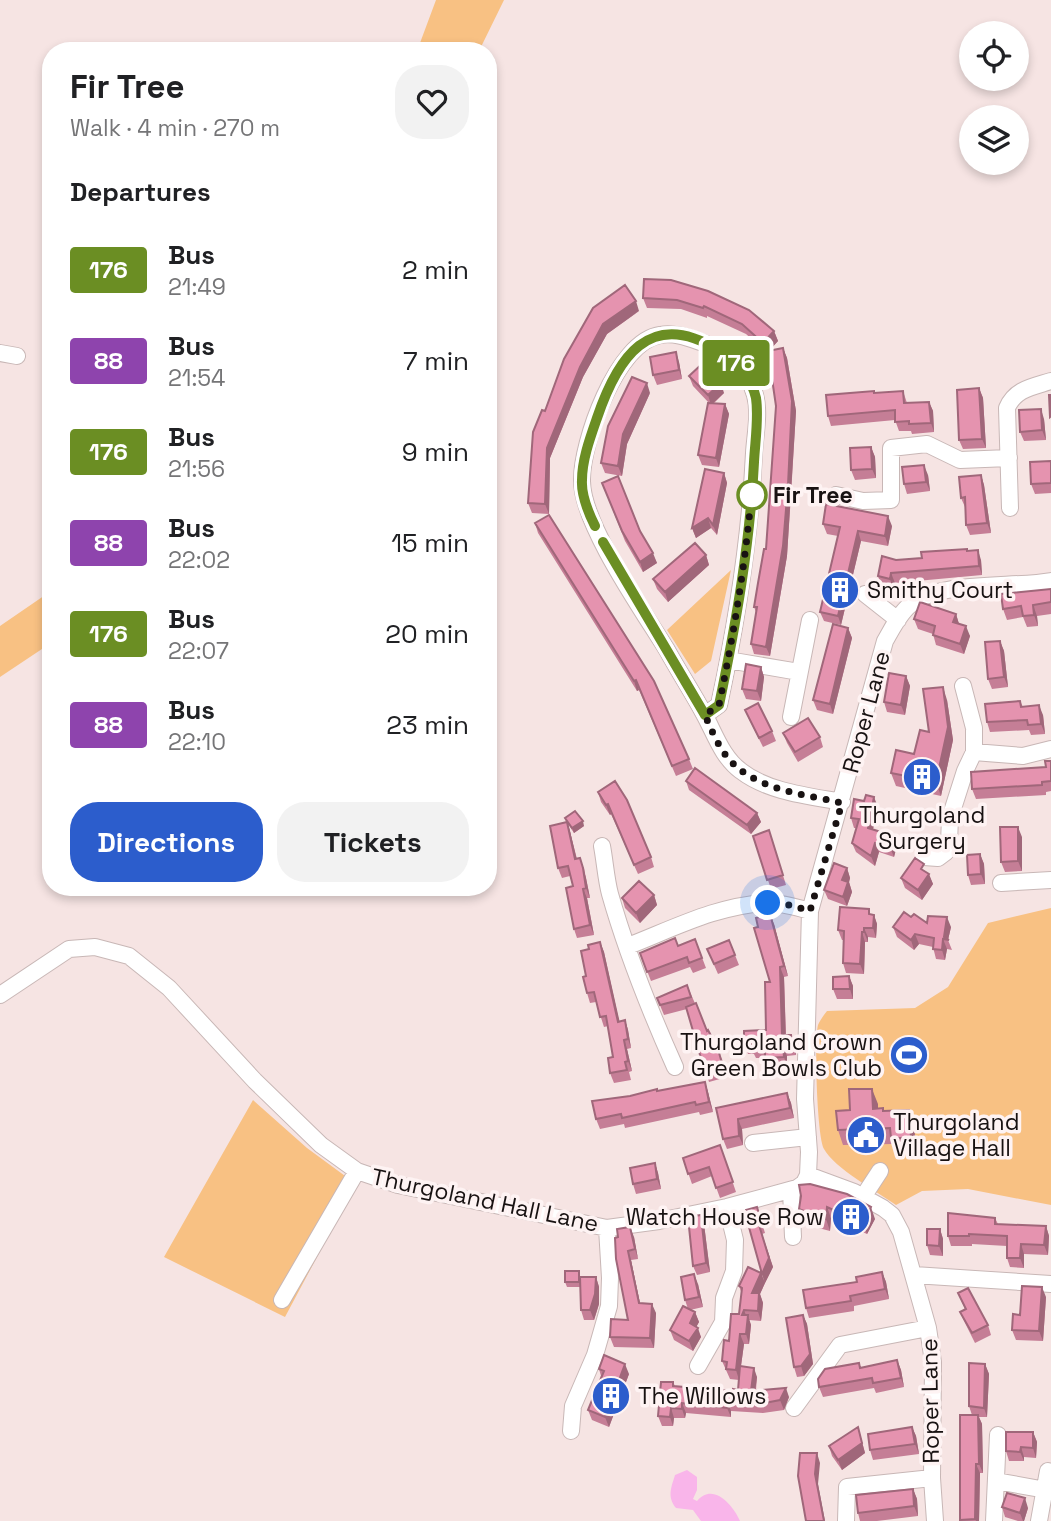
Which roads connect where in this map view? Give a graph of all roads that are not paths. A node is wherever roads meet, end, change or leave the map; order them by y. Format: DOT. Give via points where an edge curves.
graph roads {
  1 [pos="0,353"];
  2 [pos="17,356"];
  3 [pos="1051,381"];
  4 [pos="1009,458"];
  5 [pos="836,495"];
  6 [pos="1010,509"];
  7 [pos="1051,581"];
  8 [pos="865,594"];
  9 [pos="810,620"];
  10 [pos="898,620"];
  11 [pos="728,660"];
  12 [pos="799,672"];
  13 [pos="963,686"];
  14 [pos="705,715"];
  15 [pos="790,717"];
  16 [pos="1051,749"];
  17 [pos="974,752"];
  18 [pos="842,803"];
  19 [pos="602,846"];
  20 [pos="924,857"];
  21 [pos="1051,880"];
  22 [pos="1001,883"];
  23 [pos="810,911"];
  24 [pos="628,946"];
  25 [pos="0,995"];
  26 [pos="675,1067"];
  27 [pos="808,1137"];
  28 [pos="753,1143"];
  29 [pos="357,1171"];
  30 [pos="880,1171"];
  31 [pos="808,1175"];
  32 [pos="791,1190"];
  33 [pos="863,1197"];
  34 [pos="727,1207"];
  35 [pos="607,1228"];
  36 [pos="793,1237"];
  37 [pos="914,1275"];
  38 [pos="1051,1284"];
  39 [pos="282,1300"];
  40 [pos="929,1328"];
  41 [pos="698,1366"];
  42 [pos="794,1408"];
  43 [pos="571,1431"];
  44 [pos="998,1435"];
  45 [pos="1048,1471"];
  46 [pos="932,1478"];
  47 [pos="996,1481"];
  48 [pos="1046,1490"];
  49 [pos="846,1521"];
  50 [pos="934,1521"];
  51 [pos="994,1521"];
  52 [pos="1038,1521"];
  1 -- 2 [label="street"];
  3 -- 4 [label="street" via="1011,398 1007,408"];
  4 -- 5 [label="street" via="960,460 927,444 891,448 891,499 863,501"];
  4 -- 6 [label="street"];
  7 -- 10 [label="street, Roper Lane" via="939,592 911,605"];
  8 -- 10 [label="street"];
  9 -- 12 [label="street"];
  10 -- 18 [label="street, Roper Lane" via="876,669"];
  11 -- 12 [label="street"];
  11 -- 14 [label="street" via="719,705"];
  11 -- 14 [label="street" via="747,555 756,399 749,378 734,360 679,335 658,335 635,347 620,364 589,441 582,481 587,509 603,542"];
  12 -- 15 [label="street"];
  13 -- 17 [label="street" via="974,727"];
  14 -- 18 [label="street" via="726,756 741,771 761,783"];
  16 -- 17 [label="street" via="1023,756"];
  17 -- 20 [label="street" via="950,818 946,852 938,858"];
  18 -- 23 [label="street, Roper Lane"];
  19 -- 24 [label="street" via="609,892"];
  21 -- 22 [label="street"];
  23 -- 24 [label="street" via="768,903 744,906"];
  23 -- 27 [label="street, Roper Lane"];
  24 -- 26 [label="street" via="633,969"];
  25 -- 29 [label="street, Thurgoland Hall Lane" via="69,949 96,947 129,956 169,988 321,1145"];
  27 -- 28 [label="street"];
  27 -- 31 [label="street, Roper Lane"];
  29 -- 35 [label="street, Thurgoland Hall Lane" via="398,1185"];
  29 -- 39 [label="street"];
  30 -- 33 [label="street"];
  31 -- 32 [label="street, Thurgoland Hall Lane"];
  31 -- 33 [label="street, Roper Lane"];
  32 -- 34 [label="street, Thurgoland Hall Lane"];
  32 -- 36 [label="street"];
  33 -- 37 [label="street, Roper Lane" via="892,1215"];
  34 -- 35 [label="street, Thurgoland Hall Lane"];
  34 -- 41 [label="street" via="735,1240 734,1271 724,1298 723,1322"];
  35 -- 43 [label="street" via="609,1306 573,1406"];
  37 -- 38 [label="street"];
  37 -- 40 [label="street, Roper Lane"];
  40 -- 42 [label="street" via="840,1345"];
  40 -- 46 [label="street, Roper Lane"];
  44 -- 47 [label="street"];
  45 -- 48 [label="street"];
  46 -- 49 [label="street" via="847,1486"];
  46 -- 50 [label="street, Roper Lane"];
  47 -- 48 [label="street"];
  47 -- 51 [label="street"];
  48 -- 52 [label="street"];
}
